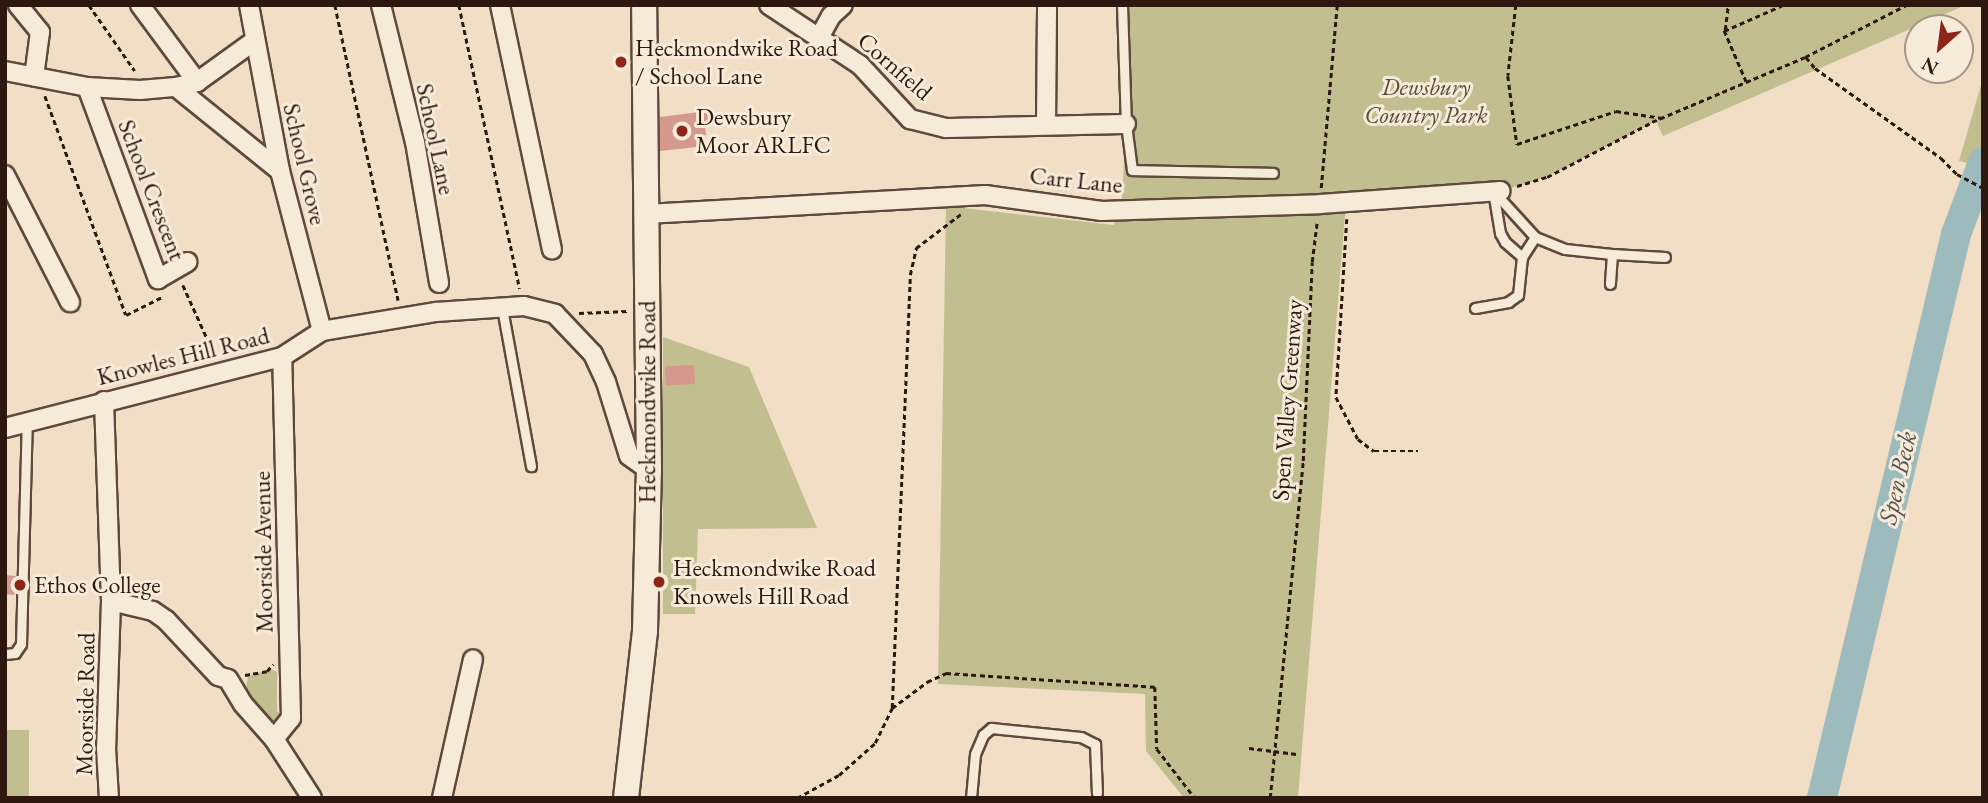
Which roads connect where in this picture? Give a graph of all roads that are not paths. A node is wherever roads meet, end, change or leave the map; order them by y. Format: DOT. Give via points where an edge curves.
graph roads {
  1 [pos="18,5"];
  2 [pos="140,5"];
  3 [pos="249,5"];
  4 [pos="381,5"];
  5 [pos="500,5"];
  6 [pos="645,5"];
  7 [pos="769,5"];
  8 [pos="843,5"];
  9 [pos="1046,5"];
  10 [pos="1122,5"];
  11 [pos="820,36"];
  12 [pos="254,41"];
  13 [pos="5,71"];
  14 [pos="37,78"];
  15 [pos="197,82"];
  16 [pos="88,87"];
  17 [pos="176,88"];
  18 [pos="1126,124"];
  19 [pos="1046,125"];
  20 [pos="280,171"];
  21 [pos="1273,173"];
  22 [pos="5,175"];
  23 [pos="1497,191"];
  24 [pos="646,214"];
  25 [pos="1535,237"];
  26 [pos="552,250"];
  27 [pos="1612,254"];
  28 [pos="1522,257"];
  29 [pos="1665,257"];
  30 [pos="181,265"];
  31 [pos="439,284"];
  32 [pos="1610,284"];
  33 [pos="70,302"];
  34 [pos="501,306"];
  35 [pos="1475,307"];
  36 [pos="322,331"];
  37 [pos="282,357"];
  38 [pos="104,401"];
  39 [pos="27,422"];
  40 [pos="5,428"];
  41 [pos="531,466"];
  42 [pos="649,470"];
  43 [pos="111,601"];
  44 [pos="5,654"];
  45 [pos="473,659"];
  46 [pos="274,739"];
  47 [pos="1097,793"];
  48 [pos="109,798"];
  49 [pos="312,798"];
  50 [pos="442,798"];
  51 [pos="626,798"];
  52 [pos="971,798"];
  1 -- 14 [label="street" via="40,32"];
  2 -- 15 [label="street"];
  3 -- 12 [label="street, School Grove"];
  4 -- 31 [label="street, School Lane" via="415,142"];
  5 -- 26 [label="street"];
  6 -- 24 [label="main road, Heckmondwike Road"];
  7 -- 11 [label="street, Cornfield"];
  8 -- 11 [label="street"];
  9 -- 19 [label="street"];
  10 -- 18 [label="lane"];
  11 -- 19 [label="street, Cornfield" via="860,65 910,119 946,128"];
  12 -- 15 [label="street, School Crescent"];
  12 -- 20 [label="street, School Grove"];
  13 -- 14 [label="street, School Crescent"];
  14 -- 16 [label="street, School Crescent"];
  15 -- 17 [label="street, School Crescent"];
  16 -- 17 [label="street, School Crescent"];
  16 -- 30 [label="street, School Crescent" via="158,279"];
  17 -- 20 [label="street"];
  18 -- 19 [label="street, Cornfield"];
  18 -- 21 [label="lane" via="1132,170"];
  20 -- 36 [label="street, School Grove"];
  22 -- 33 [label="street"];
  23 -- 24 [label="street, Carr Lane" via="1320,204 1102,211 985,195"];
  23 -- 25 [label="lane"];
  23 -- 28 [label="lane" via="1500,233"];
  24 -- 42 [label="main road, Heckmondwike Road"];
  25 -- 27 [label="lane" via="1565,249"];
  25 -- 28 [label="lane"];
  27 -- 29 [label="lane"];
  27 -- 32 [label="lane"];
  28 -- 35 [label="lane" via="1518,295 1508,302"];
  34 -- 36 [label="street, Knowles Hill Road"];
  34 -- 41 [label="lane"];
  34 -- 42 [label="street, Knowles Hill Road" via="555,314 593,354 629,456"];
  36 -- 37 [label="street, Knowles Hill Road"];
  37 -- 38 [label="street, Knowles Hill Road"];
  37 -- 46 [label="street, Moorside Avenue" via="291,718"];
  38 -- 39 [label="street, Knowles Hill Road"];
  38 -- 43 [label="street, Moorside Road"];
  39 -- 40 [label="street, Knowles Hill Road"];
  39 -- 44 [label="lane" via="21,644 15,653"];
  42 -- 51 [label="main road, Heckmondwike Road" via="645,631"];
  43 -- 46 [label="street" via="159,615 218,676 228,679"];
  43 -- 48 [label="street, Moorside Road" via="106,748"];
  45 -- 50 [label="street"];
  46 -- 49 [label="street"];
  47 -- 52 [label="lane" via="1095,744 1081,737 991,728 975,754"];
}
